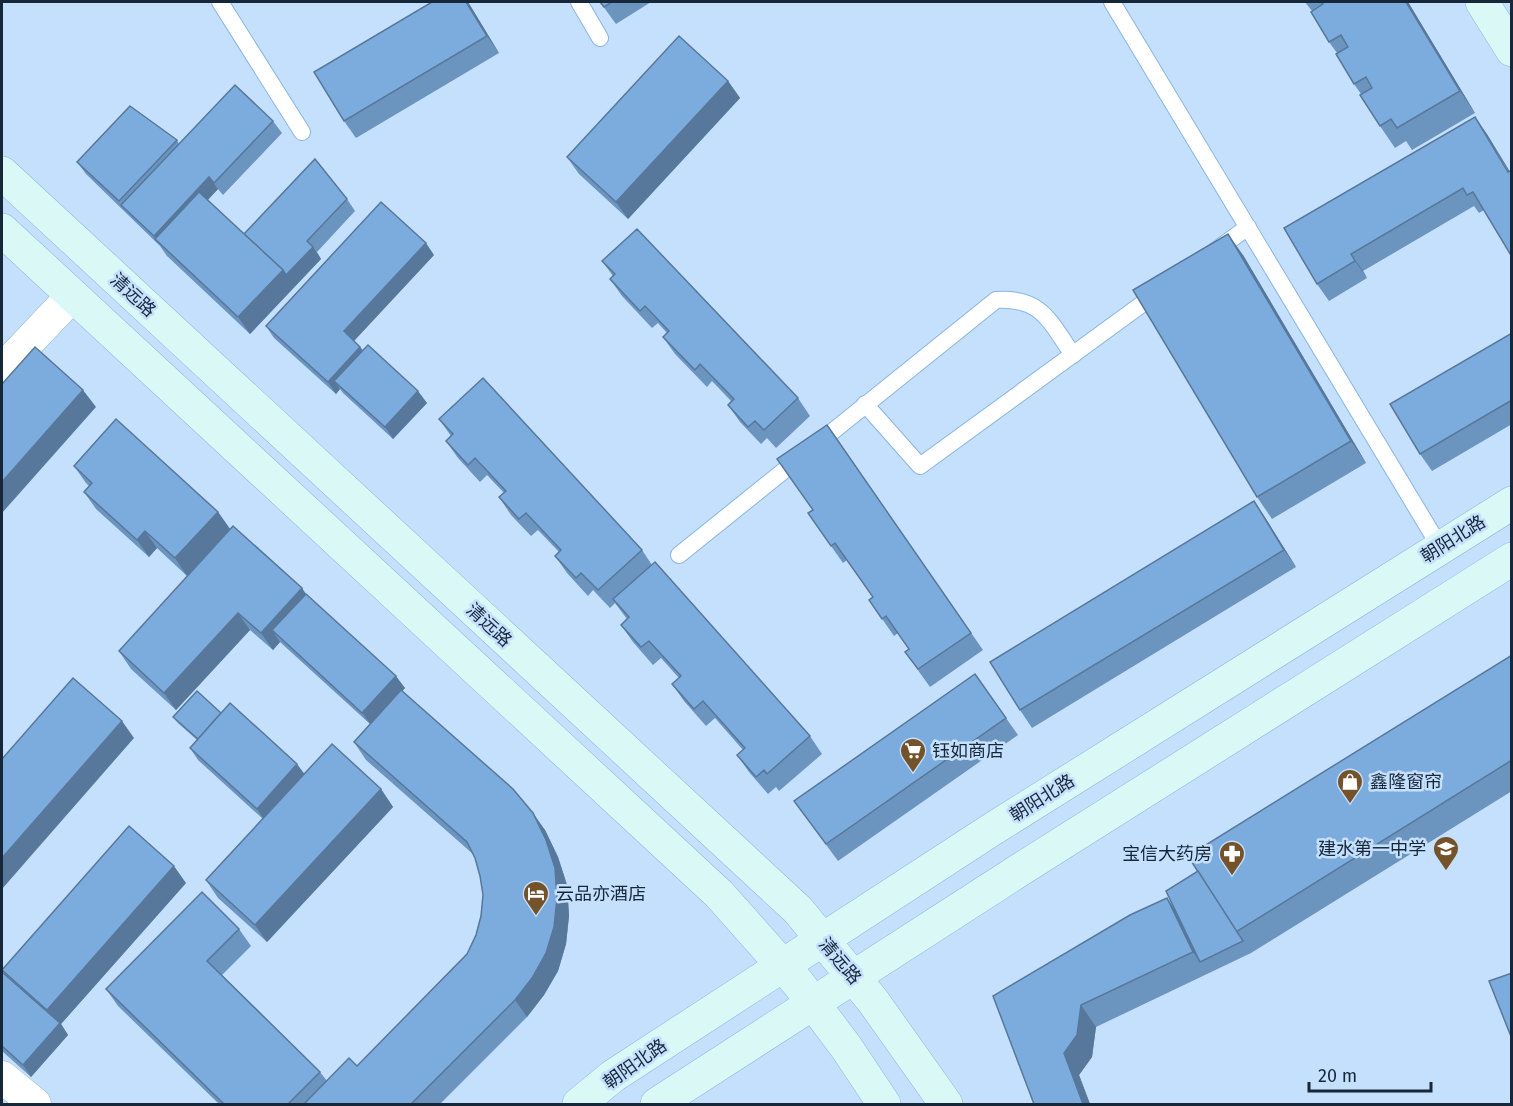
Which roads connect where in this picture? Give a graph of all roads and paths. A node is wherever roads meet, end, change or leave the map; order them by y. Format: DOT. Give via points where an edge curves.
graph roads {
  1 [pos="219,2"];
  2 [pos="579,2"];
  3 [pos="1112,2"];
  4 [pos="1482,2"];
  5 [pos="600,38"];
  6 [pos="1512,51"];
  7 [pos="302,132"];
  8 [pos="2,173"];
  9 [pos="1248,227"];
  10 [pos="2,230"];
  11 [pos="1201,261"];
  12 [pos="1172,281"];
  13 [pos="72,296"];
  14 [pos="1073,355"];
  15 [pos="2,370"];
  16 [pos="865,404"];
  17 [pos="1512,503"];
  18 [pos="1440,547"];
  19 [pos="679,555"];
  20 [pos="1512,560"];
  21 [pos="822,940"];
  22 [pos="782,966"];
  23 [pos="854,977"];
  24 [pos="813,1003"];
  25 [pos="2,1077"];
  26 [pos="35,1104"];
  27 [pos="579,1104"];
  28 [pos="657,1104"];
  29 [pos="884,1104"];
  30 [pos="946,1104"];
  1 -- 7 [label="lane"];
  2 -- 5 [label="lane"];
  3 -- 9 [label="lane"];
  4 -- 6 [label="main road"];
  8 -- 21 [label="main road, 清远路" via="798,910"];
  9 -- 11 [label="lane"];
  9 -- 18 [label="lane"];
  10 -- 13 [label="main road"];
  12 -- 14 [label="lane"];
  13 -- 15 [label="street"];
  13 -- 22 [label="main road" via="719,894"];
  14 -- 16 [label="lane" via="1043,312 1017,300 996,300"];
  14 -- 16 [label="lane" via="920,466"];
  16 -- 19 [label="lane"];
  17 -- 18 [label="main road, 朝阳北路"];
  18 -- 21 [label="main road, 朝阳北路"];
  20 -- 23 [label="main road"];
  21 -- 22 [label="main road, 朝阳北路"];
  21 -- 23 [label="main road, 清远路"];
  22 -- 24 [label="main road"];
  22 -- 27 [label="main road, 朝阳北路" via="613,1076"];
  23 -- 24 [label="main road"];
  23 -- 30 [label="main road, 清远路"];
  24 -- 28 [label="main road"];
  24 -- 29 [label="main road"];
  25 -- 26 [label="street"];
}
